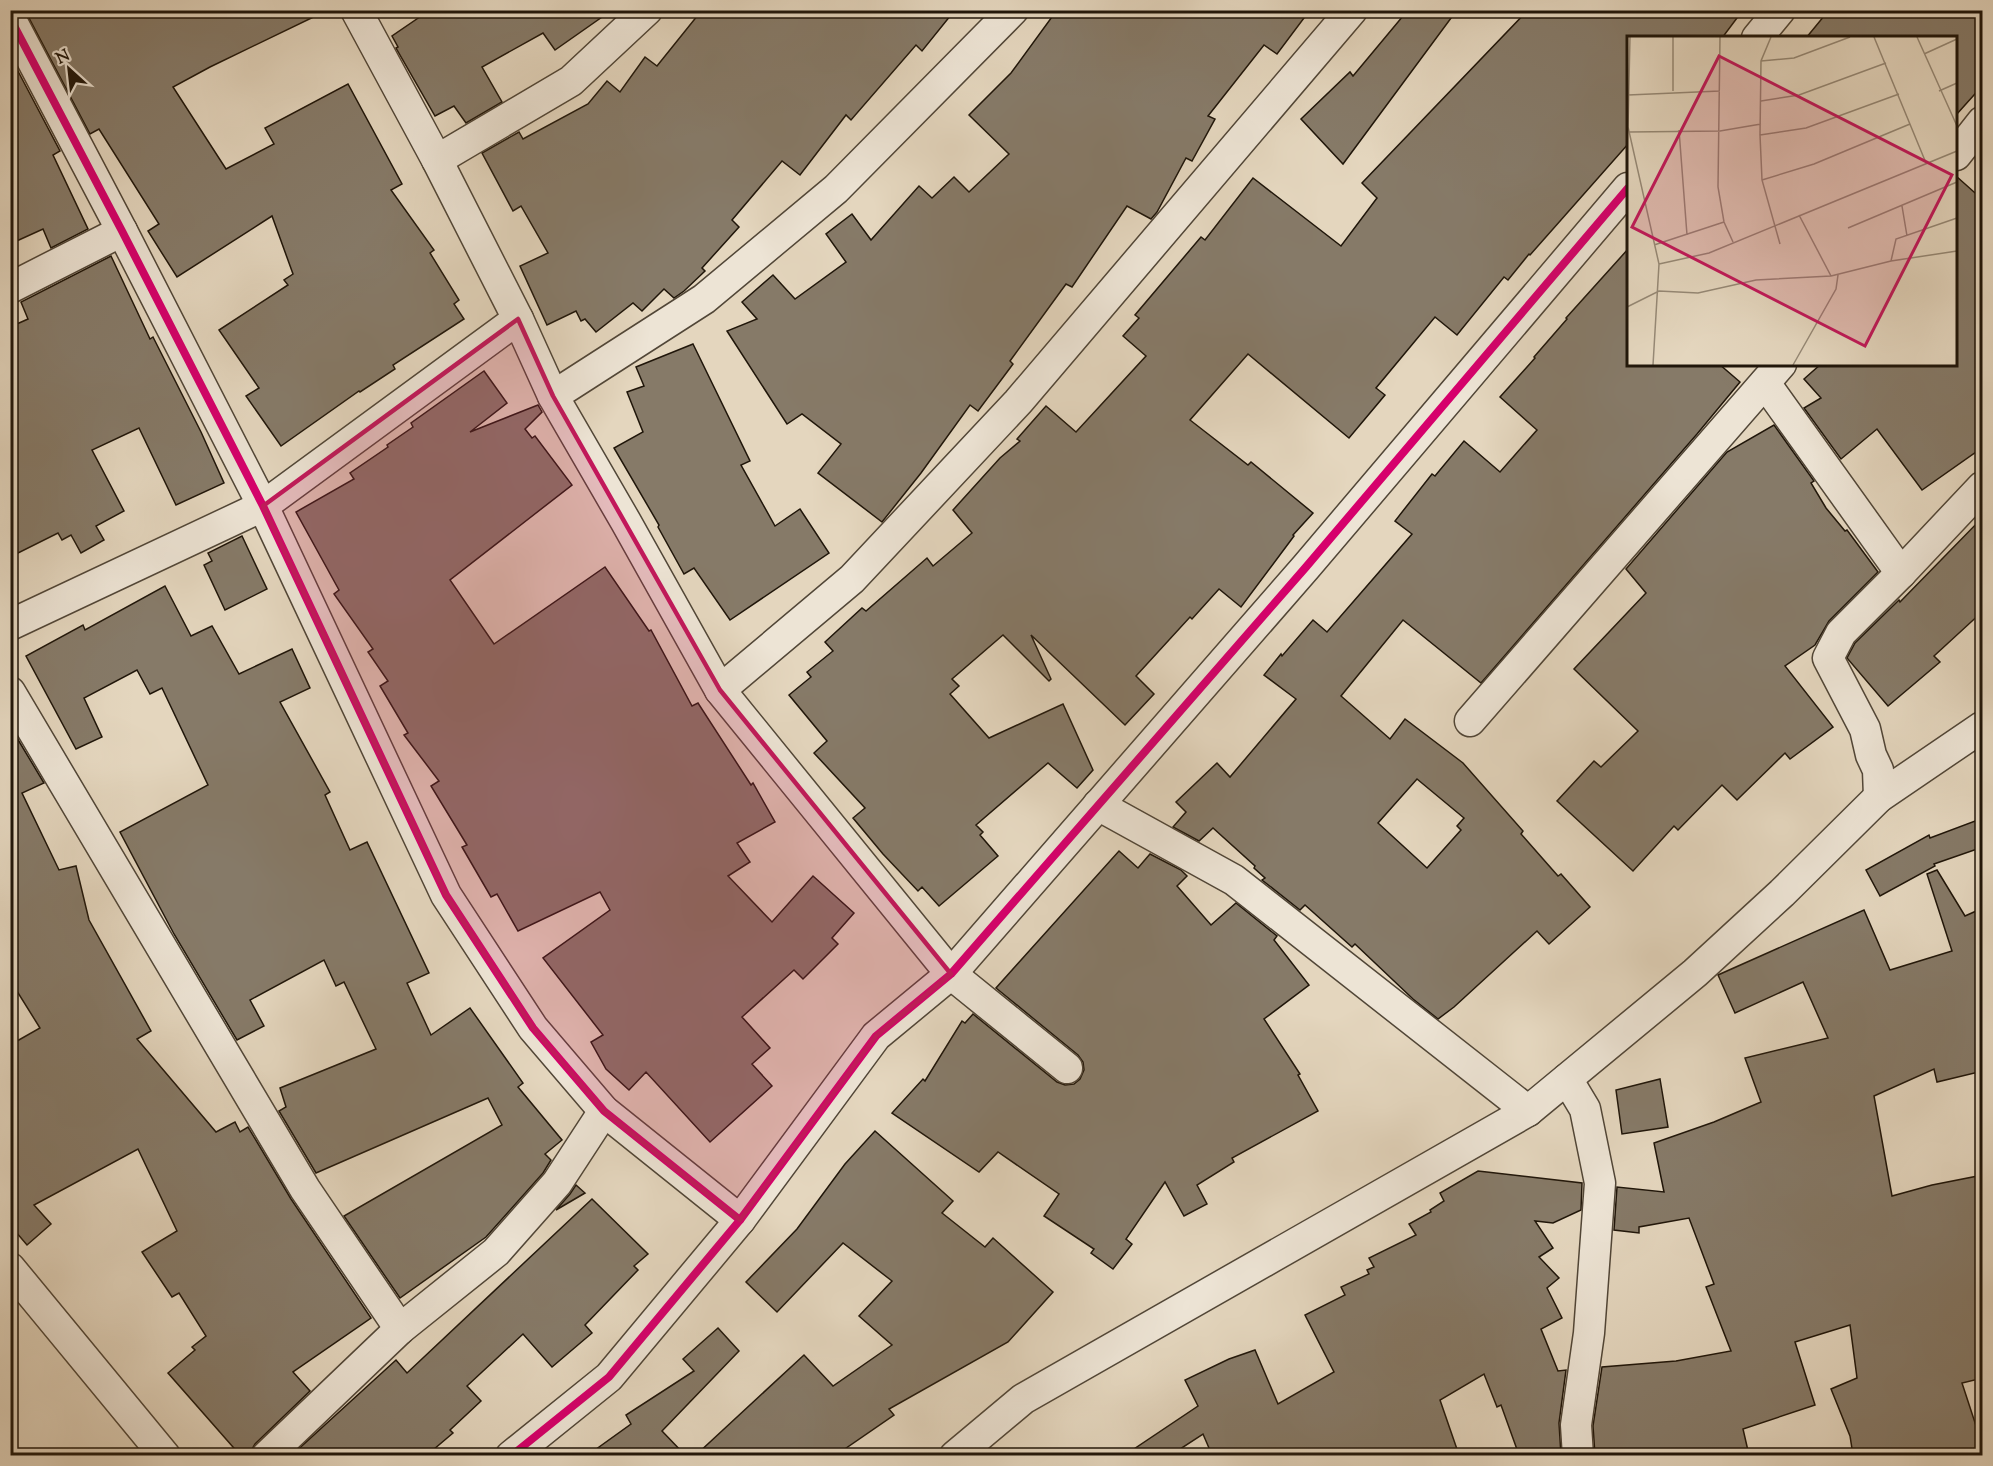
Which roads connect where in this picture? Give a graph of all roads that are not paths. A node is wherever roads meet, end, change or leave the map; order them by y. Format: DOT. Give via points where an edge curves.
graph roads {
  1 [pos="356,10"];
  2 [pos="646,10"];
  3 [pos="1013,10"];
  4 [pos="1352,10"];
  5 [pos="1779,11"];
  6 [pos="10,18"];
  7 [pos="1758,36"];
  8 [pos="1983,123"];
  9 [pos="1957,154"];
  10 [pos="436,160"];
  11 [pos="1627,190"];
  12 [pos="122,231"];
  13 [pos="10,288"];
  14 [pos="518,319"];
  15 [pos="1773,374"];
  16 [pos="553,396"];
  17 [pos="1983,487"];
  18 [pos="263,506"];
  19 [pos="1901,573"];
  20 [pos="10,625"];
  21 [pos="720,690"];
  22 [pos="10,692"];
  23 [pos="1470,721"];
  24 [pos="1983,727"];
  25 [pos="1879,797"];
  26 [pos="1098,805"];
  27 [pos="951,974"];
  28 [pos="1067,1068"];
  29 [pos="1567,1079"];
  30 [pos="604,1111"];
  31 [pos="1528,1111"];
  32 [pos="740,1220"];
  33 [pos="10,1269"];
  34 [pos="400,1329"];
  35 [pos="165,1455"];
  36 [pos="267,1455"];
  37 [pos="511,1455"];
  38 [pos="955,1455"];
  39 [pos="1578,1455"];
  1 -- 10 [label="street"];
  2 -- 10 [label="street" via="571,81"];
  3 -- 16 [label="street" via="836,189 704,298"];
  4 -- 21 [label="street" via="1018,402 852,579"];
  5 -- 7 [label="street"];
  6 -- 12 [label="street"];
  8 -- 9 [label="street"];
  10 -- 14 [label="street"];
  11 -- 26 [label="street"];
  12 -- 13 [label="street"];
  12 -- 18 [label="street"];
  14 -- 16 [label="street"];
  14 -- 18 [label="street"];
  15 -- 19 [label="street"];
  15 -- 23 [label="street"];
  16 -- 21 [label="street"];
  17 -- 19 [label="street"];
  18 -- 20 [label="street"];
  18 -- 30 [label="street" via="446,895 533,1028"];
  19 -- 25 [label="street" via="1841,633 1828,658 1865,729 1878,770"];
  21 -- 27 [label="street"];
  22 -- 34 [label="street" via="305,1190"];
  24 -- 25 [label="street"];
  25 -- 29 [label="street" via="1712,957"];
  26 -- 27 [label="street"];
  26 -- 31 [label="street" via="1234,880"];
  27 -- 28 [label="street"];
  27 -- 32 [label="street" via="876,1036"];
  29 -- 31 [label="street"];
  29 -- 39 [label="street" via="1585,1109 1600,1183 1589,1333 1576,1425"];
  30 -- 32 [label="street"];
  30 -- 34 [label="street" via="557,1183 496,1252"];
  31 -- 38 [label="street" via="1023,1399"];
  32 -- 37 [label="street" via="609,1377"];
  33 -- 35 [label="street"];
  34 -- 36 [label="street"];
}
